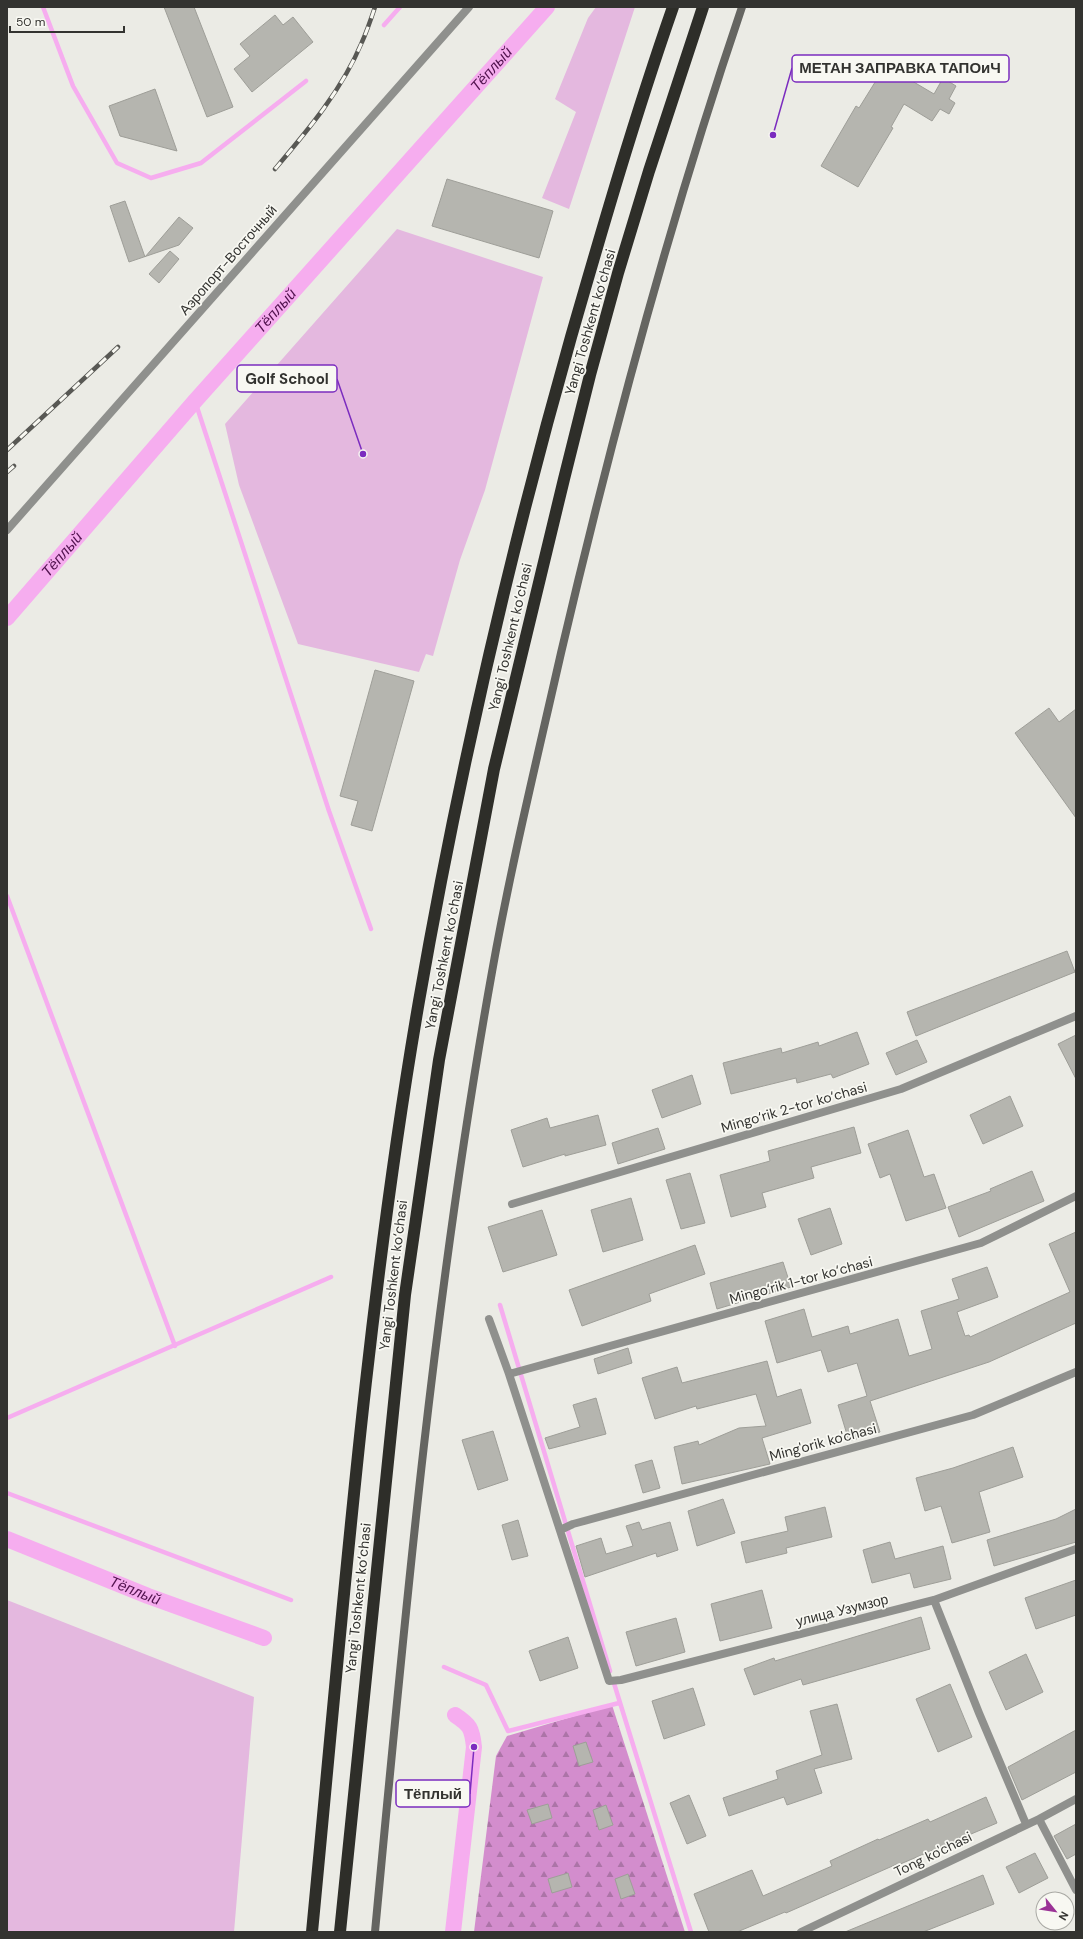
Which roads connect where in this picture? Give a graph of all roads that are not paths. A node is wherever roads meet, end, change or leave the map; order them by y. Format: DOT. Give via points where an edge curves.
graph roads {
  1 [pos="469,7"];
  2 [pos="673,7"];
  3 [pos="703,7"];
  4 [pos="742,7"];
  5 [pos="7,530"];
  6 [pos="1076,1016"];
  7 [pos="1076,1196"];
  8 [pos="512,1204"];
  9 [pos="489,1319"];
  10 [pos="1076,1372"];
  11 [pos="509,1374"];
  12 [pos="560,1530"];
  13 [pos="1076,1549"];
  14 [pos="934,1600"];
  15 [pos="1076,1799"];
  16 [pos="1039,1819"];
  17 [pos="1026,1824"];
  18 [pos="1076,1890"];
  19 [pos="312,1932"];
  20 [pos="340,1932"];
  21 [pos="375,1932"];
  22 [pos="801,1932"];
  1 -- 5 [label="street, Аэропорт-Восточный"];
  2 -- 19 [label="highway, Yangi Toshkent ko‘chasi" via="621,164 534,475 472,729 441,881 419,1003 377,1293"];
  3 -- 20 [label="highway, Yangi Toshkent ko‘chasi" via="646,178 569,457 494,769 439,1060 405,1295"];
  4 -- 21 [label="main road" via="691,162 621,408 535,765 492,969 459,1174 431,1380"];
  6 -- 8 [label="street, Mingo‘rik 2-tor ko‘chasi" via="901,1089"];
  7 -- 11 [label="street, Mingo‘rik 1-tor ko‘chasi" via="981,1243"];
  9 -- 11 [label="street"];
  10 -- 12 [label="street, Ming'orik ko'chasi" via="973,1415 573,1524"];
  11 -- 12 [label="street"];
  12 -- 14 [label="street, улица Узумзор" via="610,1680 621,1680"];
  13 -- 14 [label="street, улица Узумзор"];
  14 -- 17 [label="street"];
  15 -- 16 [label="street, Tong ko'chasi"];
  16 -- 17 [label="street, Tong ko'chasi"];
  16 -- 18 [label="street"];
  17 -- 22 [label="street, Tong ko'chasi"];
}
